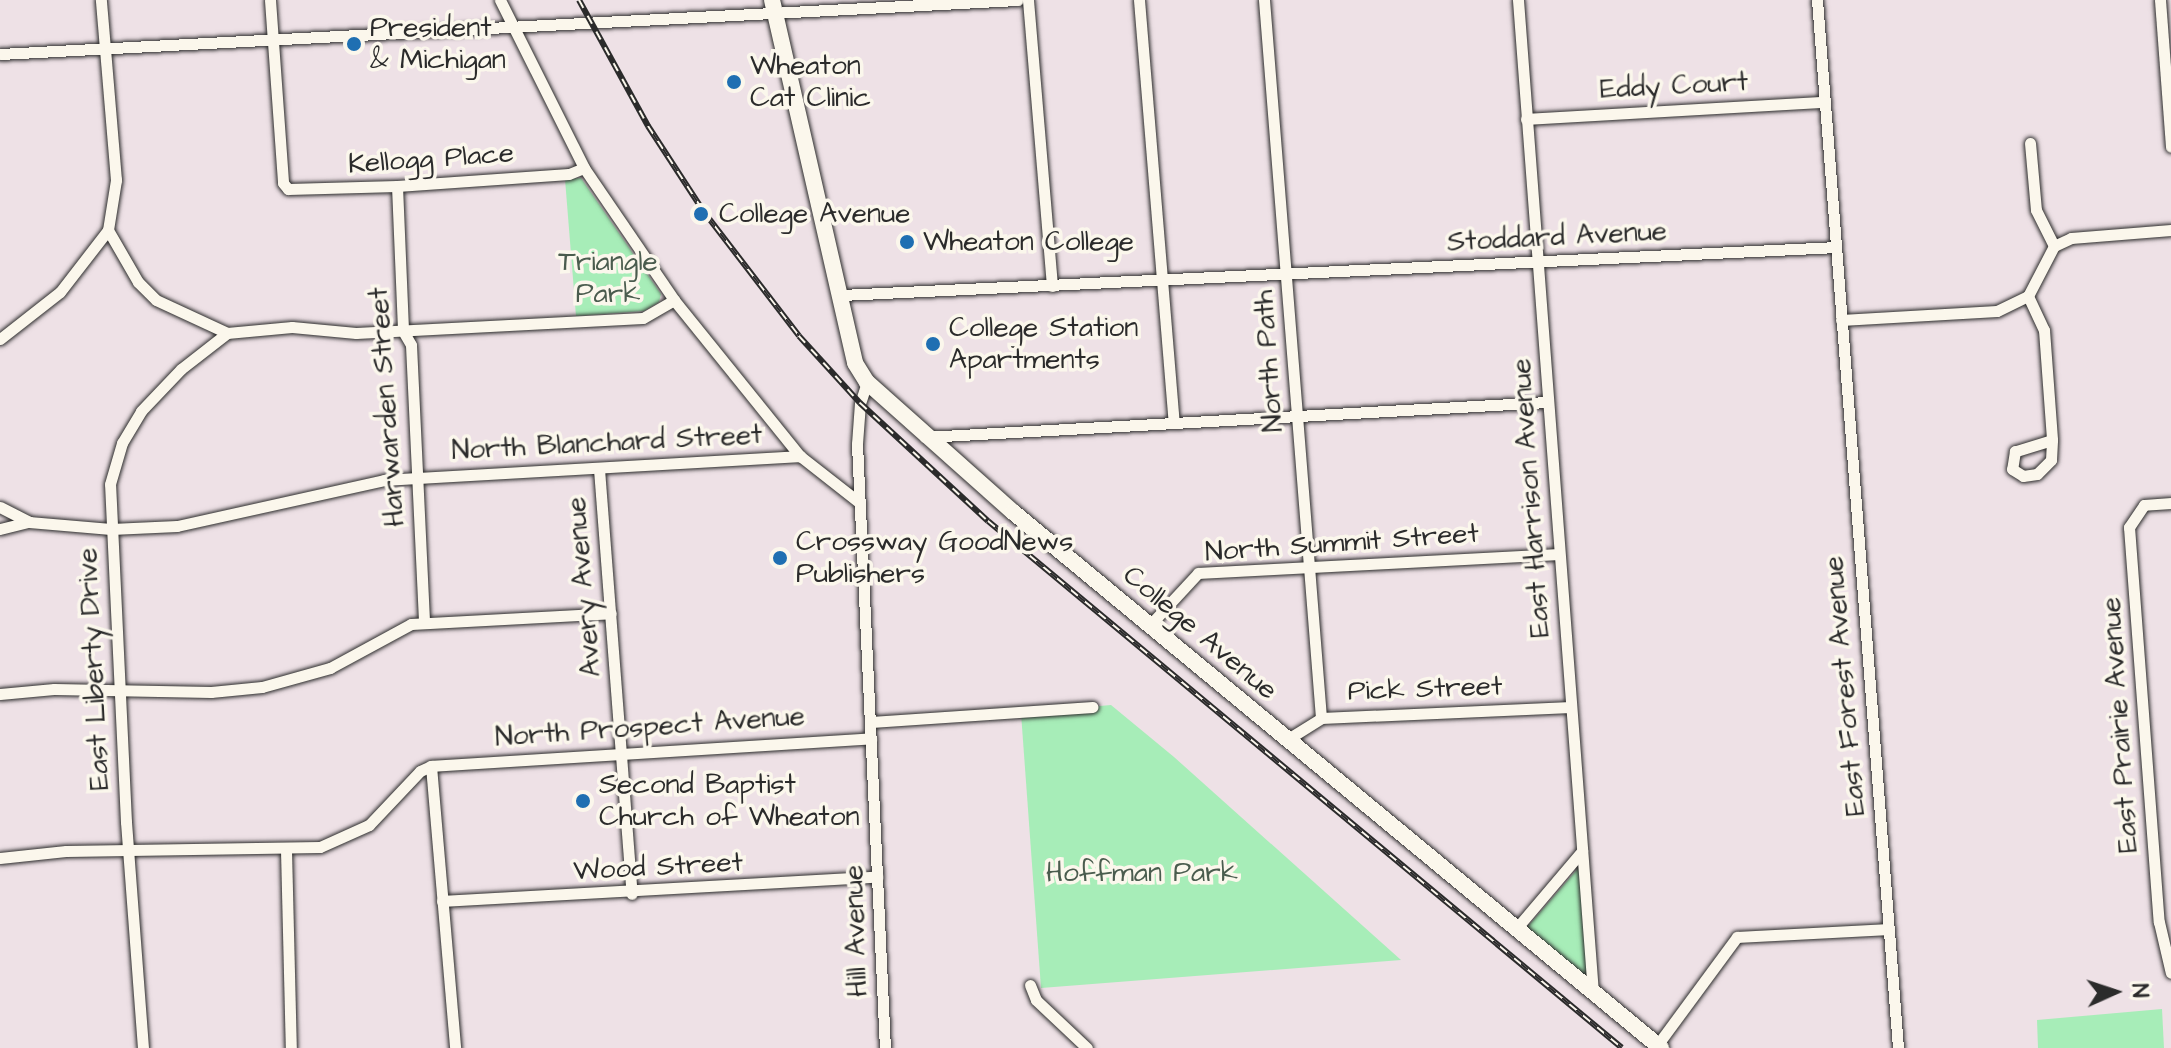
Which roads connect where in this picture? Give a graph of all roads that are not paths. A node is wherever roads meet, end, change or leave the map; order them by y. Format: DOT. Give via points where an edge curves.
graph roads {
  1 [pos="101,0"];
  2 [pos="270,0"];
  3 [pos="500,0"];
  4 [pos="1018,0"];
  5 [pos="1028,0"];
  6 [pos="1139,0"];
  7 [pos="1264,0"];
  8 [pos="1518,0"];
  9 [pos="1817,0"];
  10 [pos="2160,0"];
  11 [pos="963,1"];
  12 [pos="773,6"];
  13 [pos="511,26"];
  14 [pos="273,39"];
  15 [pos="104,48"];
  16 [pos="0,54"];
  17 [pos="1824,102"];
  18 [pos="1526,119"];
  19 [pos="2030,143"];
  20 [pos="2171,147"];
  21 [pos="584,168"];
  22 [pos="397,186"];
  23 [pos="108,230"];
  24 [pos="2171,230"];
  25 [pos="2054,246"];
  26 [pos="1835,247"];
  27 [pos="1537,263"];
  28 [pos="1286,274"];
  29 [pos="1163,280"];
  30 [pos="1052,286"];
  31 [pos="841,295"];
  32 [pos="2028,296"];
  33 [pos="674,300"];
  34 [pos="1841,320"];
  35 [pos="403,331"];
  36 [pos="227,333"];
  37 [pos="0,339"];
  38 [pos="867,382"];
  39 [pos="1548,402"];
  40 [pos="1297,415"];
  41 [pos="1174,422"];
  42 [pos="924,437"];
  43 [pos="2052,440"];
  44 [pos="800,456"];
  45 [pos="599,469"];
  46 [pos="417,478"];
  47 [pos="860,503"];
  48 [pos="2171,503"];
  49 [pos="0,507"];
  50 [pos="29,522"];
  51 [pos="0,529"];
  52 [pos="111,529"];
  53 [pos="1559,554"];
  54 [pos="1308,567"];
  55 [pos="611,613"];
  56 [pos="424,623"];
  57 [pos="1149,626"];
  58 [pos="119,690"];
  59 [pos="0,694"];
  60 [pos="1092,707"];
  61 [pos="1571,707"];
  62 [pos="1321,718"];
  63 [pos="871,722"];
  64 [pos="871,738"];
  65 [pos="1288,739"];
  66 [pos="621,752"];
  67 [pos="431,766"];
  68 [pos="128,849"];
  69 [pos="286,850"];
  70 [pos="1582,851"];
  71 [pos="0,858"];
  72 [pos="877,877"];
  73 [pos="632,894"];
  74 [pos="442,901"];
  75 [pos="1889,929"];
  76 [pos="1515,930"];
  77 [pos="2171,973"];
  78 [pos="1030,985"];
  79 [pos="1593,992"];
  80 [pos="1660,1046"];
  81 [pos="143,1048"];
  82 [pos="291,1048"];
  83 [pos="455,1048"];
  84 [pos="885,1048"];
  85 [pos="1087,1048"];
  86 [pos="1898,1048"];
  1 -- 15 [label="street"];
  2 -- 14 [label="street"];
  3 -- 13 [label="street"];
  4 -- 11 [label="street"];
  5 -- 30 [label="street"];
  6 -- 29 [label="street"];
  7 -- 28 [label="street, North Path"];
  8 -- 18 [label="street, East Harrison Avenue"];
  9 -- 17 [label="street"];
  10 -- 20 [label="street"];
  11 -- 12 [label="street"];
  12 -- 13 [label="street"];
  12 -- 31 [label="street, College Avenue"];
  13 -- 14 [label="street"];
  13 -- 21 [label="street"];
  14 -- 15 [label="street"];
  14 -- 22 [label="street, Kellogg Place" via="283,183 297,192"];
  15 -- 16 [label="street"];
  15 -- 23 [label="street" via="116,180"];
  17 -- 18 [label="street, Eddy Court"];
  17 -- 26 [label="street"];
  18 -- 27 [label="street, East Harrison Avenue"];
  19 -- 25 [label="street" via="2036,210"];
  21 -- 22 [label="street, Kellogg Place" via="569,174"];
  21 -- 33 [label="street"];
  22 -- 35 [label="street, Harwarden Street"];
  23 -- 36 [label="street" via="138,282 156,300"];
  23 -- 37 [label="street" via="60,292"];
  24 -- 25 [label="street" via="2085,234"];
  25 -- 32 [label="street"];
  26 -- 27 [label="street, Stoddard Avenue"];
  26 -- 34 [label="street"];
  27 -- 28 [label="street, Stoddard Avenue"];
  27 -- 39 [label="street, East Harrison Avenue"];
  28 -- 29 [label="street, Stoddard Avenue"];
  28 -- 40 [label="street, North Path"];
  29 -- 30 [label="street, Stoddard Avenue"];
  29 -- 41 [label="street"];
  30 -- 31 [label="street, Stoddard Avenue"];
  31 -- 38 [label="street, College Avenue" via="855,363"];
  32 -- 34 [label="street" via="1989,312"];
  32 -- 43 [label="street" via="2044,330"];
  33 -- 35 [label="street" via="643,318"];
  33 -- 44 [label="street"];
  34 -- 75 [label="street, East Forest Avenue"];
  35 -- 36 [label="street" via="292,327"];
  35 -- 46 [label="street, Harwarden Street" via="411,345"];
  36 -- 52 [label="street, East Liberty Drive" via="181,369 131,425 110,484"];
  38 -- 42 [label="street, College Avenue"];
  38 -- 47 [label="street, Hill Avenue" via="858,417"];
  39 -- 40 [label="street"];
  39 -- 53 [label="street, East Harrison Avenue"];
  40 -- 41 [label="street"];
  40 -- 54 [label="street, North Path"];
  41 -- 42 [label="street"];
  42 -- 57 [label="street, College Avenue"];
  44 -- 45 [label="street, North Blanchard Street"];
  44 -- 47 [label="street"];
  45 -- 46 [label="street, North Blanchard Street"];
  45 -- 55 [label="street, Avery Avenue"];
  46 -- 52 [label="street, North Blanchard Street" via="384,480 203,522"];
  46 -- 56 [label="street, Harwarden Street"];
  47 -- 63 [label="street, Hill Avenue"];
  48 -- 77 [label="street, East Prairie Avenue" via="2144,505 2129,527 2159,922"];
  49 -- 50 [label="street"];
  50 -- 51 [label="street"];
  50 -- 52 [label="street, North Blanchard Street"];
  52 -- 58 [label="street, East Liberty Drive"];
  53 -- 54 [label="street, North Summit Street"];
  53 -- 61 [label="street, East Harrison Avenue"];
  54 -- 57 [label="street, North Summit Street" via="1198,573"];
  54 -- 62 [label="street, North Path"];
  55 -- 56 [label="street"];
  55 -- 66 [label="street, Avery Avenue"];
  56 -- 58 [label="street" via="411,624 347,661 296,680 211,692"];
  57 -- 65 [label="street, College Avenue"];
  58 -- 59 [label="street"];
  58 -- 68 [label="street, East Liberty Drive"];
  60 -- 63 [label="street"];
  61 -- 62 [label="street, Pick Street"];
  61 -- 70 [label="street, East Harrison Avenue"];
  62 -- 65 [label="street, Pick Street"];
  63 -- 64 [label="street, Hill Avenue"];
  64 -- 66 [label="street, North Prospect Avenue"];
  64 -- 72 [label="street, Hill Avenue"];
  65 -- 76 [label="street, College Avenue"];
  66 -- 67 [label="street, North Prospect Avenue"];
  66 -- 73 [label="street, Avery Avenue"];
  67 -- 69 [label="street" via="357,833 320,847"];
  67 -- 74 [label="street"];
  68 -- 69 [label="street"];
  68 -- 71 [label="street"];
  68 -- 81 [label="street, East Liberty Drive"];
  69 -- 82 [label="street"];
  70 -- 76 [label="street"];
  70 -- 79 [label="street, East Harrison Avenue"];
  72 -- 73 [label="street, Wood Street"];
  72 -- 84 [label="street, Hill Avenue"];
  73 -- 74 [label="street, Wood Street"];
  74 -- 83 [label="street"];
  75 -- 80 [label="street" via="1737,937"];
  75 -- 86 [label="street, East Forest Avenue"];
  76 -- 79 [label="street, College Avenue"];
  78 -- 85 [label="street" via="1036,1000"];
  79 -- 80 [label="street, College Avenue"];
}
